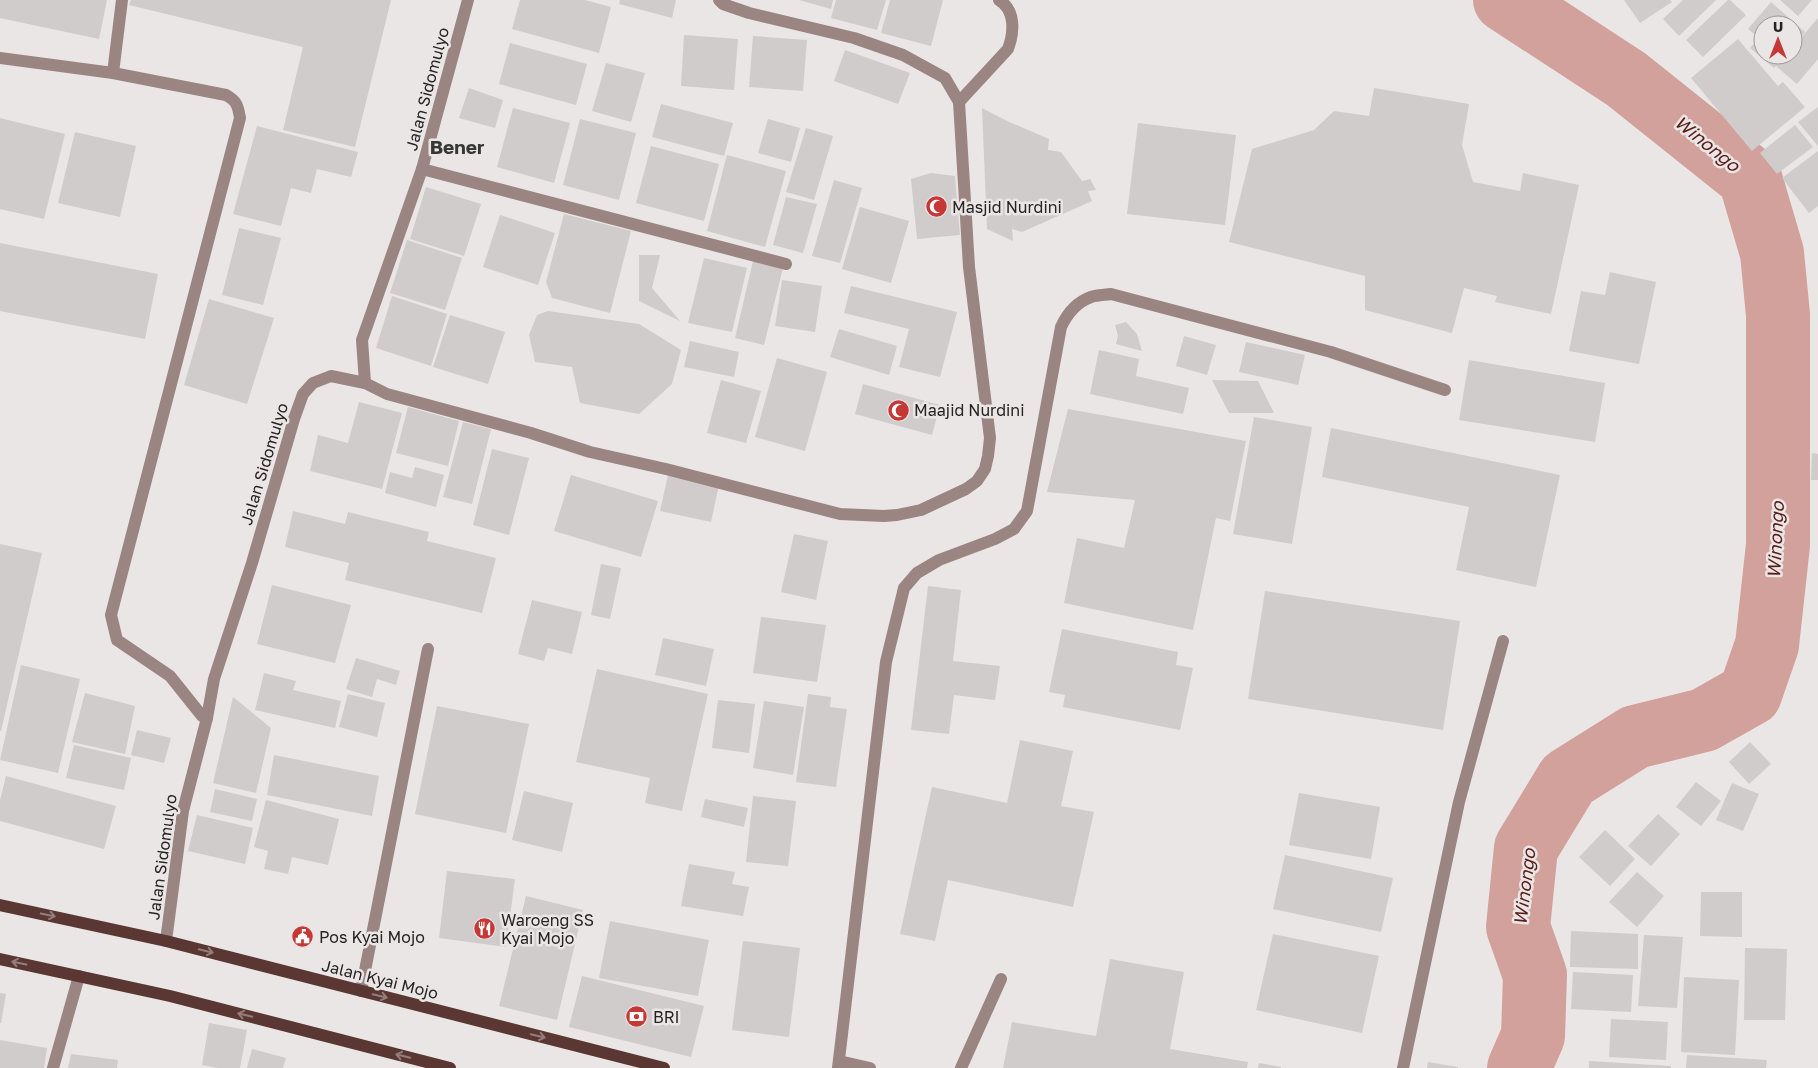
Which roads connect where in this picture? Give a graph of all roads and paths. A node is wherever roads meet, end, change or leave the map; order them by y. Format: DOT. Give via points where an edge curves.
graph roads {
  1 [pos="122,0"];
  2 [pos="468,0"];
  3 [pos="719,0"];
  4 [pos="999,0"];
  5 [pos="0,58"];
  6 [pos="113,73"];
  7 [pos="959,102"];
  8 [pos="422,169"];
  9 [pos="786,264"];
  10 [pos="365,383"];
  11 [pos="1445,390"];
  12 [pos="1503,641"];
  13 [pos="428,649"];
  14 [pos="207,718"];
  15 [pos="0,905"];
  16 [pos="166,941"];
  17 [pos="0,959"];
  18 [pos="79,976"];
  19 [pos="1001,979"];
  20 [pos="361,990"];
  21 [pos="838,1065"];
  22 [pos="53,1068"];
  23 [pos="450,1068"];
  24 [pos="664,1068"];
  25 [pos="870,1068"];
  26 [pos="961,1068"];
  27 [pos="1403,1068"];
  1 -- 6 [label="street"];
  2 -- 8 [label="street, Jalan Sidomulyo"];
  3 -- 7 [label="street" via="748,14 854,38 903,55 945,78"];
  4 -- 7 [label="street" via="1011,19 1012,39 1008,49"];
  5 -- 6 [label="street"];
  6 -- 14 [label="street" via="226,95 236,101 240,118 111,616 117,640 170,676"];
  7 -- 10 [label="street" via="969,267 990,438 985,469 977,481 921,510 884,516 840,514 590,452 387,394"];
  8 -- 9 [label="street"];
  8 -- 10 [label="street, Jalan Sidomulyo" via="362,340"];
  10 -- 14 [label="street, Jalan Sidomulyo" via="331,376 313,383 303,394 214,679"];
  11 -- 21 [label="street" via="1331,352 1112,294 1092,297 1066,315 1061,327 1027,511 1014,529 939,560 917,573 904,588 886,662"];
  12 -- 27 [label="street" via="1459,802"];
  13 -- 20 [label="street"];
  14 -- 16 [label="street, Jalan Sidomulyo" via="182,812"];
  15 -- 16 [label="main road, Jalan Kyai Mojo, one-way"];
  16 -- 20 [label="main road, Jalan Kyai Mojo, one-way"];
  18 -- 17 [label="main road, one-way"];
  18 -- 22 [label="street"];
  23 -- 18 [label="main road, one-way"];
  19 -- 26 [label="street"];
  20 -- 24 [label="main road, Jalan Kyai Mojo, one-way"];
  21 -- 25 [label="street"];
}
